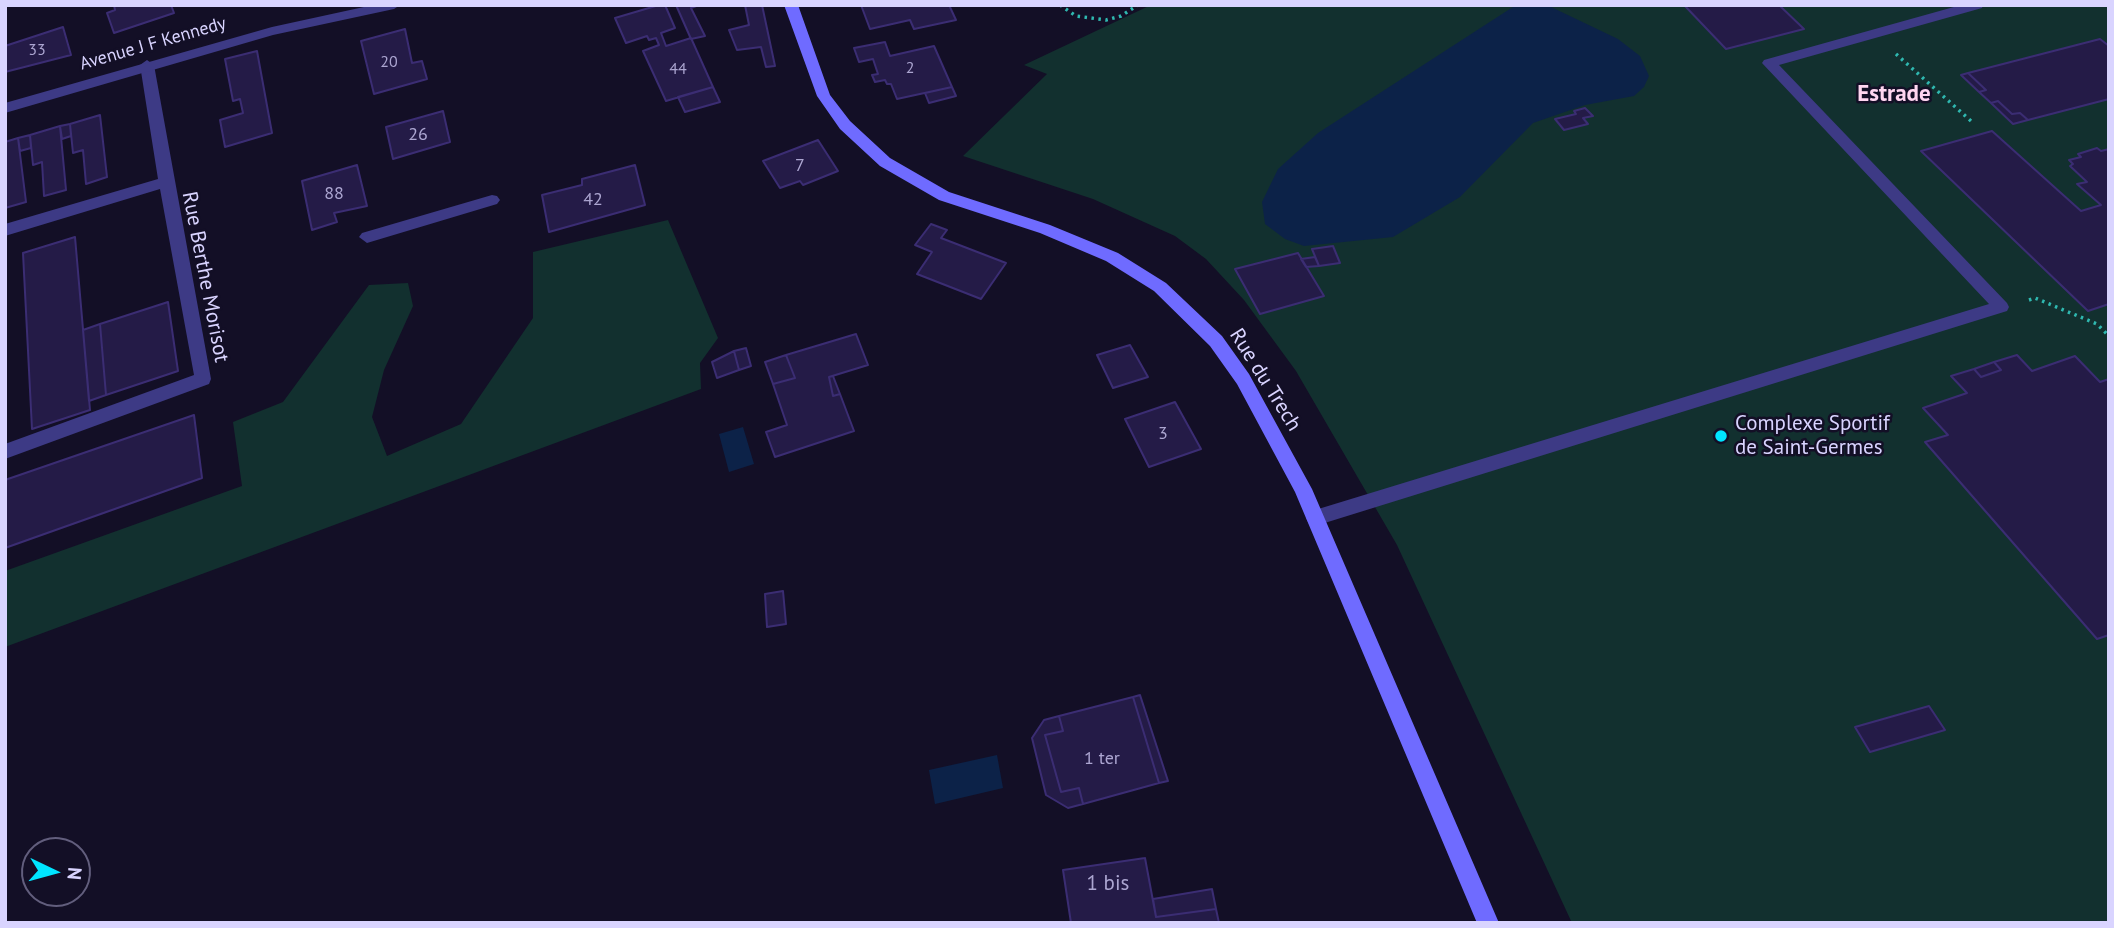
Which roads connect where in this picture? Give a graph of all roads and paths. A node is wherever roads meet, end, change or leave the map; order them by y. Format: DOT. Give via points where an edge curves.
graph roads {
  1 [pos="394,5"];
  2 [pos="791,5"];
  3 [pos="1060,5"];
  4 [pos="1138,5"];
  5 [pos="1977,5"];
  6 [pos="1875,35"];
  7 [pos="147,65"];
  8 [pos="5,108"];
  9 [pos="1971,121"];
  10 [pos="166,182"];
  11 [pos="492,201"];
  12 [pos="5,230"];
  13 [pos="368,237"];
  14 [pos="2001,307"];
  15 [pos="2109,336"];
  16 [pos="5,452"];
  17 [pos="1315,518"];
  18 [pos="1488,923"];
  1 -- 7 [label="street, Avenue J F Kennedy" via="272,31"];
  2 -- 17 [label="street, Rue du Trech" via="824,96 845,125 885,162 944,196 1112,257 1181,305 1216,341 1243,379"];
  3 -- 4 [label="path" via="1076,16 1106,20"];
  5 -- 6 [label="street"];
  6 -- 9 [label="path"];
  6 -- 14 [label="street" via="1769,63"];
  7 -- 8 [label="street, Avenue J F Kennedy"];
  7 -- 10 [label="street, Rue Berthe Morisot"];
  10 -- 12 [label="street, Rue Berthe Morisot"];
  10 -- 16 [label="street, Rue Berthe Morisot" via="203,379"];
  11 -- 13 [label="street"];
  14 -- 15 [label="path" via="2035,298 2097,324"];
  14 -- 17 [label="street"];
  17 -- 18 [label="street, Rue du Trech"];
}
